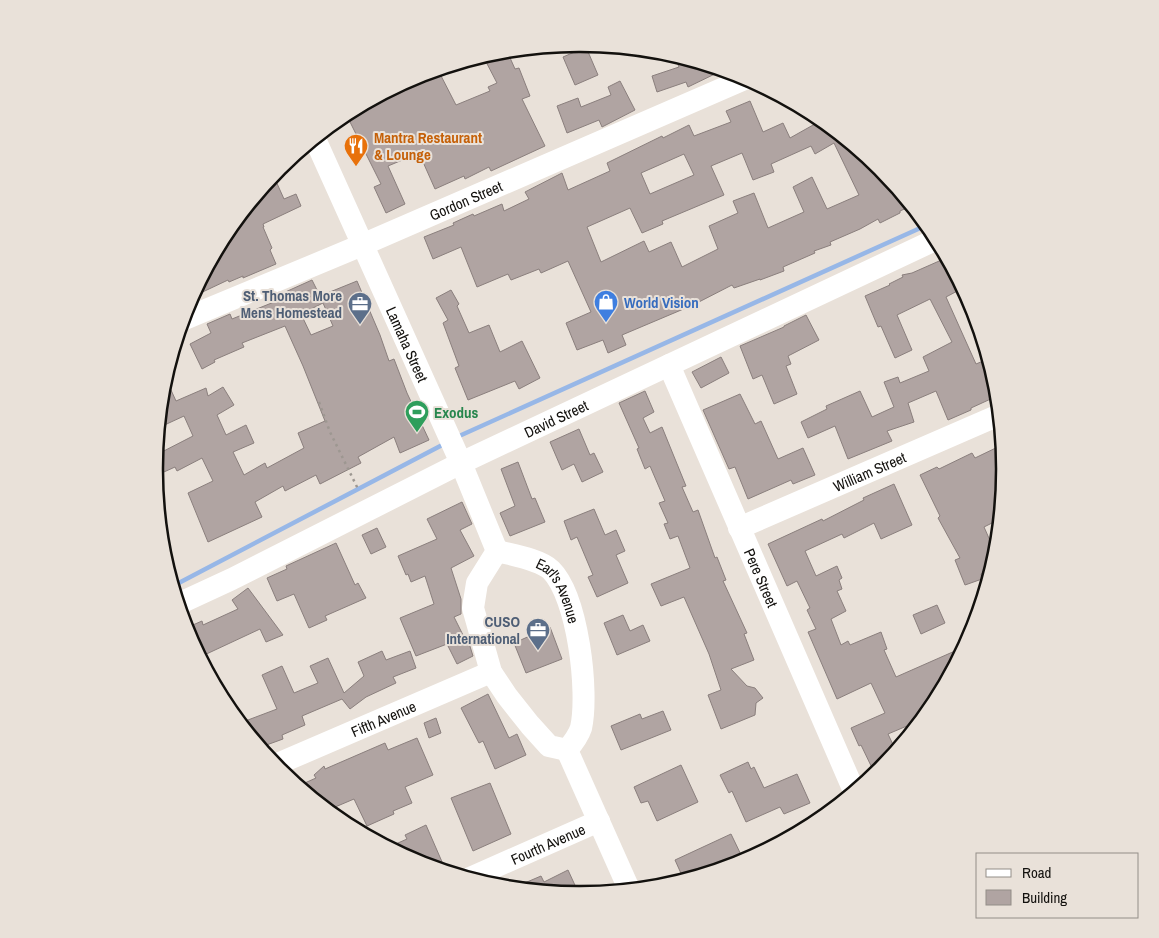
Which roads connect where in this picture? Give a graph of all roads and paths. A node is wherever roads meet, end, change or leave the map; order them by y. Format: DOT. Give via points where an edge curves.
graph roads {
  1 [pos="736,83"];
  2 [pos="318,146"];
  3 [pos="929,243"];
  4 [pos="362,245"];
  5 [pos="193,316"];
  6 [pos="669,365"];
  7 [pos="319,402"];
  8 [pos="992,418"];
  9 [pos="454,448"];
  10 [pos="358,489"];
  11 [pos="740,528"];
  12 [pos="497,551"];
  13 [pos="184,601"];
  14 [pos="491,672"];
  15 [pos="567,750"];
  16 [pos="283,762"];
  17 [pos="851,785"];
  18 [pos="599,822"];
  19 [pos="481,873"];
  20 [pos="626,883"];
  1 -- 4 [label="street, Gordon Street"];
  2 -- 4 [label="street, Lamaha Street"];
  3 -- 6 [label="street, David Street"];
  4 -- 5 [label="street, Gordon Street"];
  4 -- 9 [label="street, Lamaha Street"];
  6 -- 9 [label="street, David Street"];
  6 -- 11 [label="street, Pere Street"];
  7 -- 10 [label="path"];
  8 -- 11 [label="street, William Street"];
  9 -- 12 [label="street, Lamaha Street"];
  9 -- 13 [label="street, David Street" via="232,579"];
  11 -- 17 [label="street, Pere Street"];
  12 -- 14 [label="street" via="477,583 473,608"];
  12 -- 15 [label="street, Earl's Avenue" via="530,559 550,569 564,590 574,621 584,704 576,740"];
  14 -- 15 [label="street" via="549,746"];
  14 -- 16 [label="street, Fifth Avenue"];
  15 -- 18 [label="street"];
  18 -- 19 [label="street, Fourth Avenue"];
  18 -- 20 [label="street"];
}
